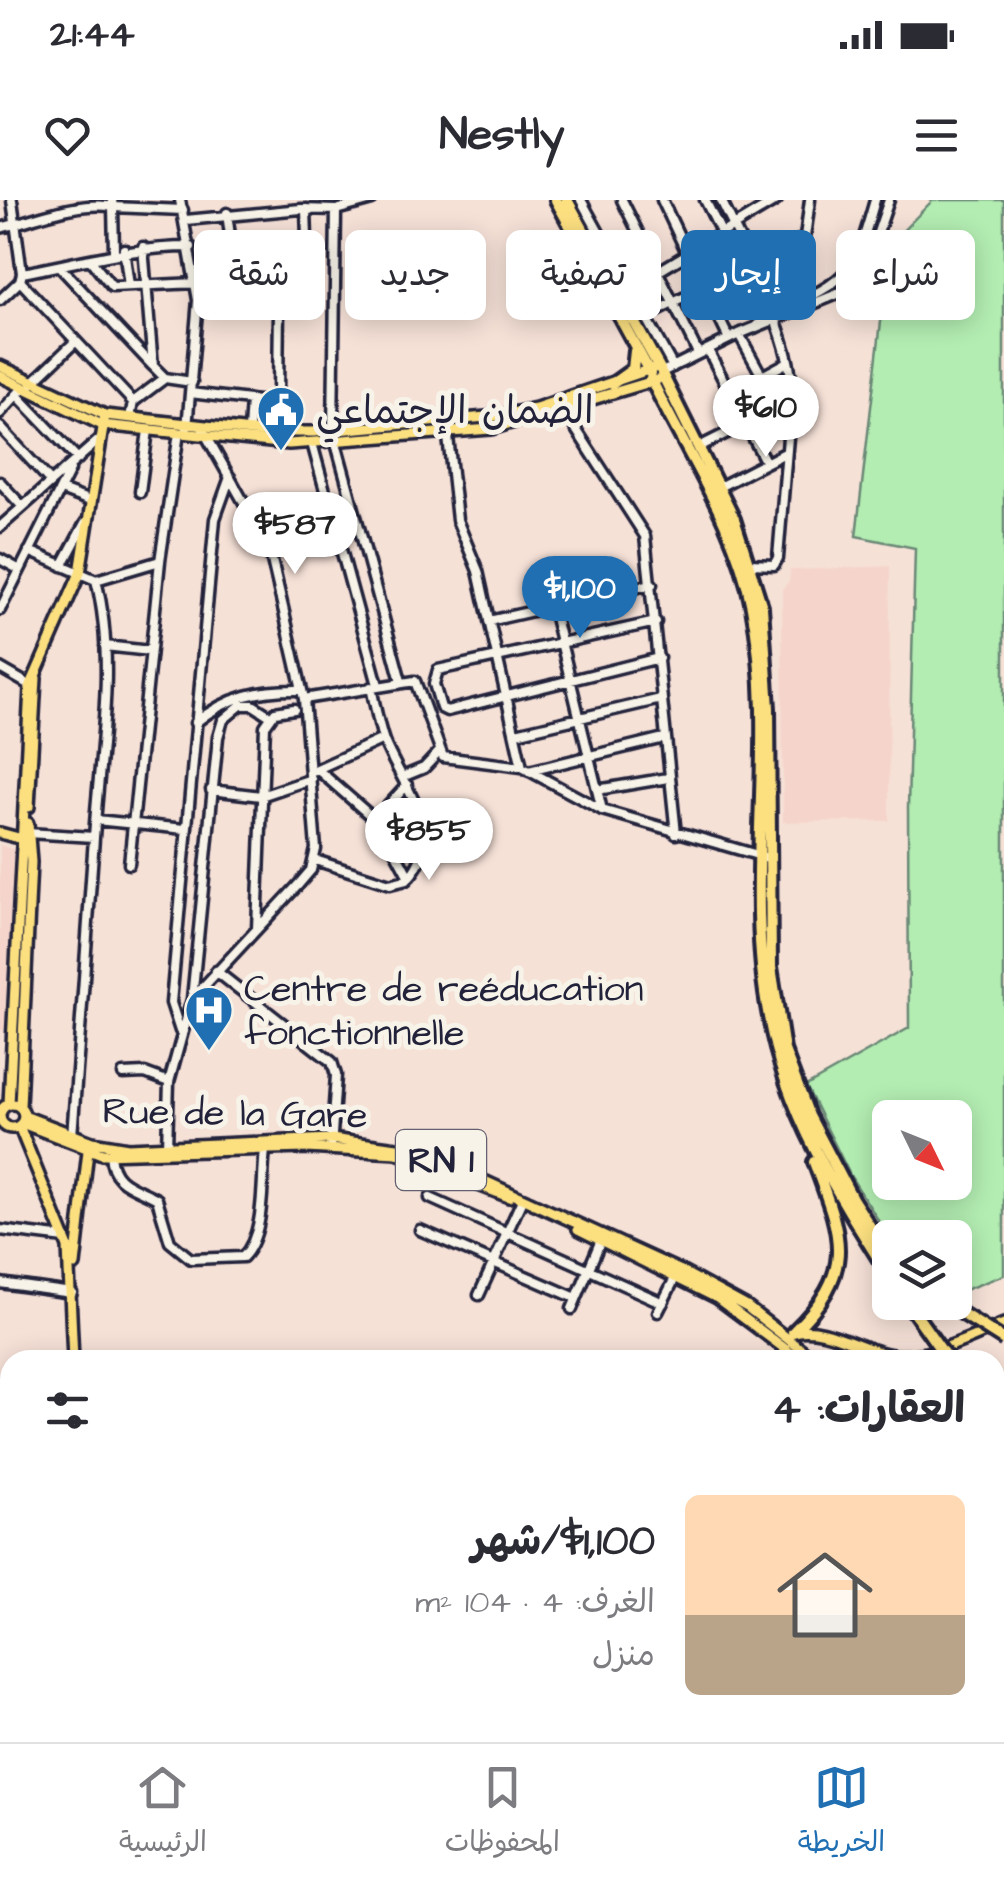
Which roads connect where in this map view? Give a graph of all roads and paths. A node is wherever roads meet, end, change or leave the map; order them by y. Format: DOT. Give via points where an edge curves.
graph roads {
  1 [pos="12,200"];
  2 [pos="180,200"];
  3 [pos="210,200"];
  4 [pos="372,200"];
  5 [pos="556,200"];
  6 [pos="567,200"];
  7 [pos="622,200"];
  8 [pos="662,200"];
  9 [pos="705,200"];
  10 [pos="721,200"];
  11 [pos="777,200"];
  12 [pos="810,200"];
  13 [pos="876,200"];
  14 [pos="888,200"];
  15 [pos="584,201"];
  16 [pos="112,204"];
  17 [pos="303,206"];
  18 [pos="336,210"];
  19 [pos="227,214"];
  20 [pos="184,215"];
  21 [pos="212,215"];
  22 [pos="17,224"];
  23 [pos="733,225"];
  24 [pos="0,228"];
  25 [pos="229,230"];
  26 [pos="599,230"];
  27 [pos="637,230"];
  28 [pos="719,230"];
  29 [pos="725,230"];
  30 [pos="735,230"];
  31 [pos="808,230"];
  32 [pos="681,239"];
  33 [pos="143,247"];
  34 [pos="191,247"];
  35 [pos="119,250"];
  36 [pos="92,262"];
  37 [pos="59,266"];
  38 [pos="194,266"];
  39 [pos="21,277"];
  40 [pos="661,280"];
  41 [pos="148,284"];
  42 [pos="130,286"];
  43 [pos="194,286"];
  44 [pos="816,296"];
  45 [pos="681,298"];
  46 [pos="816,299"];
  47 [pos="0,300"];
  48 [pos="672,303"];
  49 [pos="661,309"];
  50 [pos="197,320"];
  51 [pos="280,320"];
  52 [pos="646,320"];
  53 [pos="720,320"];
  54 [pos="768,320"];
  55 [pos="771,320"];
  56 [pos="739,334"];
  57 [pos="729,339"];
  58 [pos="632,340"];
  59 [pos="75,342"];
  60 [pos="703,351"];
  61 [pos="788,362"];
  62 [pos="0,366"];
  63 [pos="153,366"];
  64 [pos="657,373"];
  65 [pos="0,376"];
  66 [pos="762,376"];
  67 [pos="165,378"];
  68 [pos="192,382"];
  69 [pos="612,384"];
  70 [pos="24,389"];
  71 [pos="190,393"];
  72 [pos="731,393"];
  73 [pos="251,400"];
  74 [pos="133,402"];
  75 [pos="791,402"];
  76 [pos="560,405"];
  77 [pos="0,413"];
  78 [pos="130,418"];
  79 [pos="103,420"];
  80 [pos="747,423"];
  81 [pos="0,427"];
  82 [pos="448,428"];
  83 [pos="148,430"];
  84 [pos="185,430"];
  85 [pos="203,430"];
  86 [pos="249,430"];
  87 [pos="334,437"];
  88 [pos="100,440"];
  89 [pos="312,442"];
  90 [pos="699,447"];
  91 [pos="785,452"];
  92 [pos="78,459"];
  93 [pos="765,461"];
  94 [pos="70,470"];
  95 [pos="230,477"];
  96 [pos="0,482"];
  97 [pos="50,482"];
  98 [pos="718,487"];
  99 [pos="61,490"];
  100 [pos="140,492"];
  101 [pos="90,501"];
  102 [pos="22,506"];
  103 [pos="88,519"];
  104 [pos="0,527"];
  105 [pos="360,529"];
  106 [pos="339,533"];
  107 [pos="269,548"];
  108 [pos="29,551"];
  109 [pos="0,560"];
  110 [pos="160,561"];
  111 [pos="750,564"];
  112 [pos="62,566"];
  113 [pos="20,570"];
  114 [pos="80,572"];
  115 [pos="96,580"];
  116 [pos="652,584"];
  117 [pos="552,609"];
  118 [pos="0,610"];
  119 [pos="490,621"];
  120 [pos="656,622"];
  121 [pos="561,643"];
  122 [pos="105,646"];
  123 [pos="150,650"];
  124 [pos="498,656"];
  125 [pos="659,658"];
  126 [pos="0,668"];
  127 [pos="402,681"];
  128 [pos="570,682"];
  129 [pos="375,686"];
  130 [pos="34,688"];
  131 [pos="303,694"];
  132 [pos="507,695"];
  133 [pos="661,699"];
  134 [pos="294,709"];
  135 [pos="270,716"];
  136 [pos="579,718"];
  137 [pos="196,723"];
  138 [pos="516,733"];
  139 [pos="664,738"];
  140 [pos="383,739"];
  141 [pos="439,752"];
  142 [pos="588,754"];
  143 [pos="525,769"];
  144 [pos="313,773"];
  145 [pos="668,778"];
  146 [pos="405,781"];
  147 [pos="211,790"];
  148 [pos="597,790"];
  149 [pos="261,796"];
  150 [pos="602,810"];
  151 [pos="376,819"];
  152 [pos="96,820"];
  153 [pos="132,825"];
  154 [pos="185,829"];
  155 [pos="0,833"];
  156 [pos="676,834"];
  157 [pos="26,837"];
  158 [pos="94,837"];
  159 [pos="764,858"];
  160 [pos="316,860"];
  161 [pos="129,864"];
  162 [pos="410,877"];
  163 [pos="256,929"];
  164 [pos="194,964"];
  165 [pos="213,974"];
  166 [pos="192,999"];
  167 [pos="180,1031"];
  168 [pos="123,1074"];
  169 [pos="169,1082"];
  170 [pos="790,1095"];
  171 [pos="10,1115"];
  172 [pos="72,1136"];
  173 [pos="331,1144"];
  174 [pos="265,1150"];
  175 [pos="88,1151"];
  176 [pos="168,1151"];
  177 [pos="110,1154"];
  178 [pos="430,1198"];
  179 [pos="521,1202"];
  180 [pos="0,1230"];
  181 [pos="420,1230"];
  182 [pos="872,1231"];
  183 [pos="508,1234"];
  184 [pos="65,1238"];
  185 [pos="601,1240"];
  186 [pos="872,1248"];
  187 [pos="495,1261"];
  188 [pos="589,1269"];
  189 [pos="676,1276"];
  190 [pos="0,1283"];
  191 [pos="72,1292"];
  192 [pos="479,1294"];
  193 [pos="576,1298"];
  194 [pos="572,1308"];
  195 [pos="919,1320"];
  196 [pos="972,1320"];
  197 [pos="1004,1324"];
  198 [pos="788,1338"];
  199 [pos="1004,1340"];
  200 [pos="73,1350"];
  201 [pos="795,1350"];
  202 [pos="802,1350"];
  203 [pos="879,1350"];
  204 [pos="934,1350"];
  205 [pos="941,1350"];
  1 -- 22 [label="street"];
  2 -- 20 [label="street"];
  3 -- 21 [label="street"];
  4 -- 18 [label="street"];
  5 -- 58 [label="highway"];
  6 -- 64 [label="highway"];
  7 -- 27 [label="street"];
  8 -- 32 [label="street"];
  9 -- 28 [label="street"];
  10 -- 23 [label="street"];
  11 -- 23 [label="street"];
  12 -- 31 [label="street"];
  13 -- 44 [label="street" via="844,276"];
  14 -- 46 [label="street" via="850,285"];
  15 -- 26 [label="street"];
  16 -- 20 [label="street"];
  16 -- 22 [label="street"];
  16 -- 35 [label="street"];
  17 -- 18 [label="street"];
  17 -- 19 [label="street"];
  18 -- 87 [label="street"];
  19 -- 21 [label="street"];
  19 -- 25 [label="street"];
  20 -- 21 [label="street"];
  20 -- 34 [label="street"];
  22 -- 24 [label="street"];
  22 -- 39 [label="street"];
  23 -- 29 [label="street"];
  23 -- 30 [label="street"];
  33 -- 34 [label="street"];
  33 -- 35 [label="street"];
  33 -- 41 [label="street"];
  34 -- 38 [label="street"];
  35 -- 36 [label="street"];
  35 -- 42 [label="street"];
  36 -- 37 [label="street"];
  36 -- 42 [label="street" via="109,286"];
  37 -- 39 [label="street"];
  37 -- 63 [label="street"];
  39 -- 47 [label="street"];
  39 -- 59 [label="street"];
  40 -- 48 [label="street"];
  41 -- 42 [label="street"];
  41 -- 43 [label="street"];
  41 -- 63 [label="street"];
  45 -- 48 [label="street"];
  48 -- 49 [label="street"];
  48 -- 60 [label="street"];
  50 -- 68 [label="street"];
  51 -- 73 [label="street" via="277,398"];
  52 -- 64 [label="street"];
  53 -- 57 [label="street"];
  54 -- 56 [label="street"];
  55 -- 61 [label="street"];
  56 -- 57 [label="street"];
  56 -- 66 [label="street"];
  57 -- 60 [label="street"];
  58 -- 64 [label="highway"];
  58 -- 69 [label="highway" via="633,369"];
  59 -- 70 [label="street"];
  59 -- 74 [label="street"];
  60 -- 64 [label="street"];
  60 -- 72 [label="street"];
  61 -- 66 [label="street"];
  61 -- 75 [label="street"];
  62 -- 70 [label="main road"];
  63 -- 67 [label="street"];
  64 -- 69 [label="main road"];
  64 -- 76 [label="main road"];
  64 -- 90 [label="highway"];
  64 -- 159 [label="highway" via="726,523 753,609"];
  65 -- 70 [label="main road"];
  66 -- 72 [label="street"];
  67 -- 68 [label="street"];
  67 -- 74 [label="street"];
  68 -- 71 [label="street"];
  69 -- 76 [label="main road"];
  70 -- 77 [label="street"];
  70 -- 79 [label="main road"];
  70 -- 92 [label="street"];
  71 -- 73 [label="street"];
  71 -- 84 [label="street"];
  72 -- 80 [label="street"];
  73 -- 86 [label="street"];
  74 -- 78 [label="street"];
  75 -- 80 [label="street"];
  75 -- 91 [label="street"];
  76 -- 82 [label="main road" via="490,429"];
  76 -- 116 [label="street" via="645,536"];
  78 -- 79 [label="main road"];
  78 -- 84 [label="main road"];
  79 -- 83 [label="main road"];
  79 -- 88 [label="main road"];
  80 -- 90 [label="street"];
  80 -- 93 [label="street"];
  81 -- 97 [label="street"];
  82 -- 87 [label="main road"];
  82 -- 119 [label="street" via="456,520 475,558"];
  83 -- 84 [label="main road"];
  83 -- 100 [label="street"];
  84 -- 85 [label="main road"];
  84 -- 110 [label="street"];
  85 -- 86 [label="main road"];
  85 -- 89 [label="main road"];
  85 -- 95 [label="street"];
  86 -- 87 [label="main road"];
  87 -- 89 [label="main road"];
  87 -- 105 [label="street"];
  88 -- 92 [label="street"];
  88 -- 101 [label="main road"];
  89 -- 106 [label="street"];
  90 -- 98 [label="highway"];
  91 -- 93 [label="street"];
  91 -- 111 [label="street" via="778,558 774,565"];
  92 -- 94 [label="street"];
  93 -- 98 [label="street"];
  94 -- 97 [label="street"];
  94 -- 99 [label="street"];
  95 -- 107 [label="street"];
  95 -- 137 [label="street" via="215,519"];
  96 -- 102 [label="street"];
  97 -- 102 [label="street"];
  98 -- 111 [label="highway"];
  99 -- 101 [label="street"];
  99 -- 108 [label="street"];
  101 -- 103 [label="main road"];
  102 -- 104 [label="street"];
  103 -- 112 [label="street"];
  103 -- 114 [label="main road"];
  105 -- 106 [label="street"];
  105 -- 127 [label="street"];
  106 -- 107 [label="street"];
  106 -- 129 [label="street"];
  107 -- 131 [label="street"];
  108 -- 112 [label="street"];
  108 -- 113 [label="street"];
  109 -- 113 [label="street"];
  110 -- 115 [label="street"];
  110 -- 123 [label="street"];
  111 -- 159 [label="highway" via="762,606 767,669"];
  112 -- 114 [label="street"];
  113 -- 118 [label="street"];
  114 -- 115 [label="street"];
  114 -- 130 [label="main road"];
  115 -- 122 [label="street"];
  116 -- 117 [label="street"];
  116 -- 120 [label="street"];
  117 -- 119 [label="street"];
  117 -- 121 [label="street"];
  119 -- 124 [label="street"];
  120 -- 121 [label="street"];
  120 -- 125 [label="street"];
  121 -- 124 [label="street"];
  121 -- 128 [label="street"];
  122 -- 123 [label="street"];
  122 -- 152 [label="street"];
  123 -- 153 [label="street"];
  124 -- 132 [label="street"];
  124 -- 132 [label="street" via="438,670 434,684 444,710"];
  125 -- 128 [label="street"];
  125 -- 133 [label="street"];
  126 -- 130 [label="street"];
  127 -- 129 [label="street"];
  127 -- 141 [label="street" via="420,687"];
  128 -- 132 [label="street"];
  128 -- 136 [label="street"];
  129 -- 131 [label="street"];
  129 -- 140 [label="street"];
  130 -- 157 [label="main road"];
  131 -- 137 [label="street" via="268,690 229,700"];
  131 -- 144 [label="street"];
  132 -- 138 [label="street"];
  133 -- 136 [label="street"];
  133 -- 139 [label="street"];
  134 -- 135 [label="street"];
  135 -- 147 [label="street" via="240,705 223,720"];
  135 -- 149 [label="street"];
  136 -- 138 [label="street"];
  136 -- 142 [label="street"];
  137 -- 154 [label="street"];
  138 -- 143 [label="street"];
  139 -- 142 [label="street"];
  139 -- 145 [label="street"];
  140 -- 144 [label="street"];
  140 -- 146 [label="street"];
  141 -- 143 [label="street" via="447,759"];
  141 -- 146 [label="street"];
  142 -- 143 [label="street"];
  142 -- 148 [label="street"];
  143 -- 150 [label="street"];
  144 -- 149 [label="street"];
  144 -- 151 [label="street"];
  144 -- 160 [label="street"];
  145 -- 148 [label="street"];
  145 -- 156 [label="street"];
  146 -- 151 [label="street"];
  146 -- 162 [label="street" via="423,834"];
  147 -- 149 [label="street"];
  147 -- 164 [label="street"];
  148 -- 150 [label="street"];
  149 -- 163 [label="street"];
  150 -- 156 [label="street"];
  151 -- 162 [label="street"];
  152 -- 153 [label="street"];
  152 -- 158 [label="street"];
  153 -- 154 [label="street"];
  153 -- 161 [label="street"];
  154 -- 167 [label="street" via="171,1002"];
  155 -- 157 [label="main road"];
  156 -- 159 [label="street"];
  157 -- 158 [label="street"];
  157 -- 171 [label="main road"];
  158 -- 172 [label="street"];
  159 -- 170 [label="highway" via="768,1016"];
  159 -- 182 [label="highway" via="770,967 784,1050 809,1116"];
  160 -- 162 [label="street" via="390,884"];
  160 -- 163 [label="street"];
  163 -- 165 [label="street"];
  164 -- 165 [label="street"];
  164 -- 166 [label="street"];
  165 -- 166 [label="street"];
  165 -- 173 [label="street" via="332,1062"];
  166 -- 167 [label="street"];
  167 -- 169 [label="street"];
  168 -- 169 [label="street"];
  169 -- 176 [label="street"];
  170 -- 186 [label="highway" via="822,1166"];
  170 -- 198 [label="highway" via="840,1234 832,1275"];
  171 -- 172 [label="main road, Rue de la Gare / RN 1"];
  171 -- 175 [label="main road, Rue de la Gare / RN 1"];
  171 -- 184 [label="main road"];
  172 -- 176 [label="main road, Rue de la Gare / RN 1"];
  173 -- 174 [label="main road, Rue de la Gare / RN 1"];
  173 -- 176 [label="main road, Rue de la Gare / RN 1"];
  173 -- 179 [label="main road, Rue de la Gare / RN 1" via="416,1158"];
  173 -- 198 [label="main road, Rue de la Gare / RN 1" via="396,1145 440,1159 679,1270"];
  174 -- 176 [label="main road, Rue de la Gare / RN 1"];
  174 -- 177 [label="street" via="248,1252 206,1258 174,1248 161,1204 125,1185 111,1168"];
  175 -- 177 [label="main road, Rue de la Gare / RN 1"];
  175 -- 191 [label="main road"];
  176 -- 177 [label="main road, Rue de la Gare / RN 1"];
  178 -- 183 [label="street"];
  179 -- 183 [label="street"];
  179 -- 185 [label="main road, Rue de la Gare / RN 1"];
  180 -- 184 [label="street"];
  181 -- 187 [label="street"];
  183 -- 187 [label="street"];
  183 -- 188 [label="street"];
  184 -- 191 [label="main road"];
  185 -- 188 [label="street"];
  185 -- 189 [label="main road, Rue de la Gare / RN 1"];
  187 -- 192 [label="street"];
  187 -- 193 [label="street"];
  188 -- 189 [label="street" via="661,1308"];
  188 -- 193 [label="street"];
  189 -- 198 [label="main road, Rue de la Gare / RN 1"];
  190 -- 191 [label="street"];
  191 -- 200 [label="main road"];
  193 -- 194 [label="street"];
  195 -- 205 [label="highway, bridge"];
  196 -- 199 [label="highway, bridge"];
  197 -- 204 [label="main road"];
  198 -- 201 [label="main road, Rue de la Gare / RN 1"];
  198 -- 202 [label="main road, Rue de la Gare / RN 1"];
  198 -- 203 [label="main road" via="818,1332"];
}
